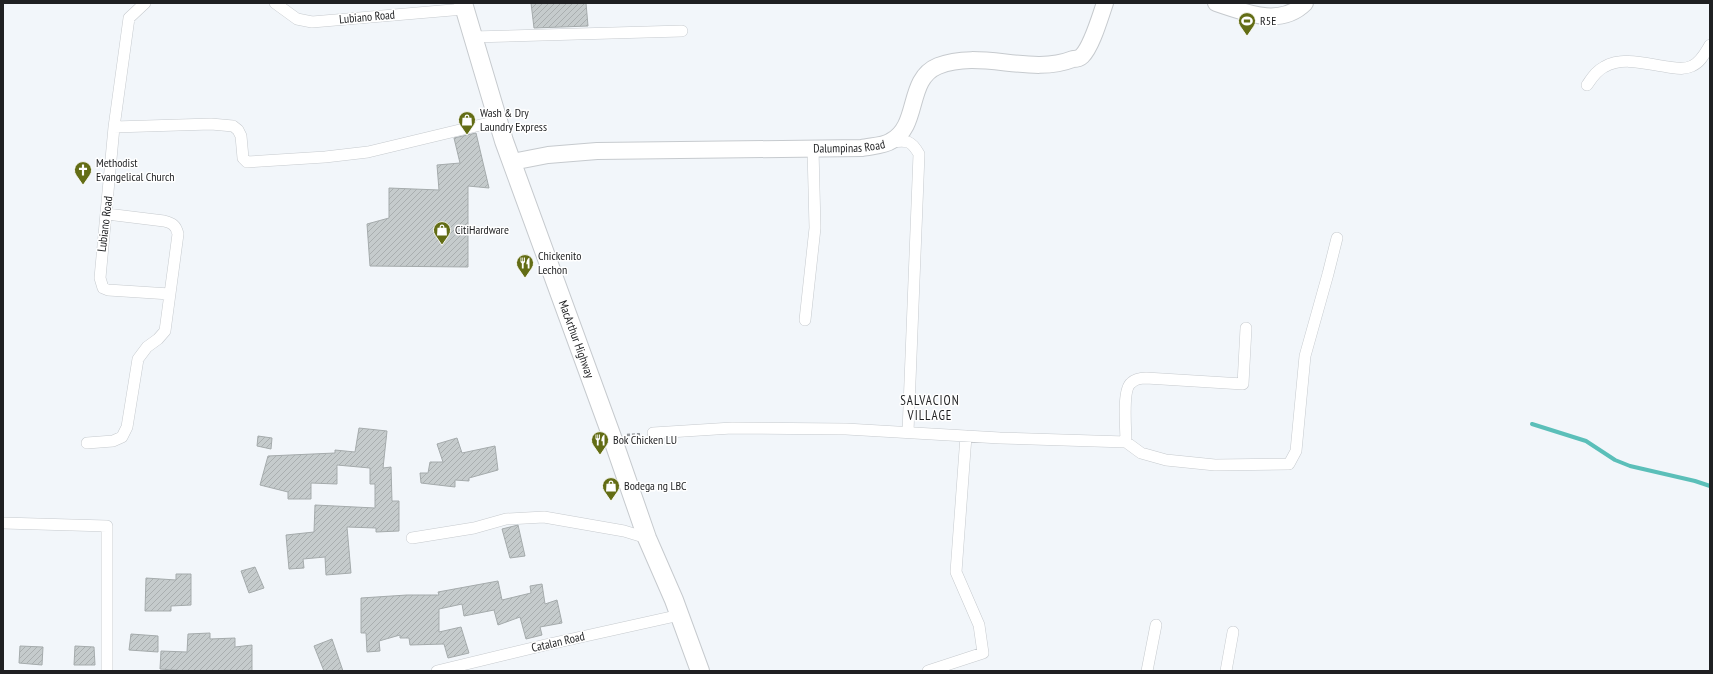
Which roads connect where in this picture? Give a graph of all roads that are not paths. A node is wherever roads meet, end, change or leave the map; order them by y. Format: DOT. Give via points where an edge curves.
graph roads {
  1 [pos="145,3"];
  2 [pos="275,3"];
  3 [pos="1105,3"];
  4 [pos="1216,3"];
  5 [pos="1305,3"];
  6 [pos="464,6"];
  7 [pos="682,31"];
  8 [pos="472,37"];
  9 [pos="1710,45"];
  10 [pos="1587,85"];
  11 [pos="497,121"];
  12 [pos="114,127"];
  13 [pos="891,142"];
  14 [pos="813,149"];
  15 [pos="512,162"];
  16 [pos="107,214"];
  17 [pos="1337,238"];
  18 [pos="170,294"];
  19 [pos="805,320"];
  20 [pos="1246,328"];
  21 [pos="908,432"];
  22 [pos="653,433"];
  23 [pos="966,436"];
  24 [pos="1126,442"];
  25 [pos="87,443"];
  26 [pos="3,523"];
  27 [pos="412,538"];
  28 [pos="647,538"];
  29 [pos="680,615"];
  30 [pos="1156,625"];
  31 [pos="1233,632"];
  32 [pos="107,671"];
  33 [pos="437,671"];
  34 [pos="700,671"];
  35 [pos="928,671"];
  36 [pos="1147,671"];
  37 [pos="1226,671"];
  1 -- 12 [label="street, Lubiano Road" via="129,18"];
  2 -- 6 [label="street, Lubiano Road" via="298,19 312,22"];
  3 -- 13 [label="street, Dalumpinas Road" via="1092,39 1081,56 1075,59 1038,66 959,61 936,66 926,74 918,86 910,116"];
  4 -- 5 [label="street" via="1267,17 1281,16 1298,10"];
  6 -- 8 [label="main road, MacArthur Highway"];
  7 -- 8 [label="street"];
  8 -- 11 [label="main road, MacArthur Highway"];
  9 -- 10 [label="street" via="1700,61 1692,66 1681,69 1617,62 1597,72"];
  11 -- 12 [label="street" via="368,152 247,162 243,158 241,136 233,126 211,124"];
  11 -- 15 [label="main road, MacArthur Highway"];
  12 -- 16 [label="street, Lubiano Road"];
  13 -- 14 [label="street, Dalumpinas Road" via="862,148"];
  13 -- 21 [label="street" via="911,142 919,154"];
  14 -- 15 [label="street, Dalumpinas Road" via="597,151 548,155"];
  14 -- 19 [label="street" via="815,228"];
  15 -- 28 [label="main road, MacArthur Highway"];
  16 -- 18 [label="street" via="164,221 175,226 178,234"];
  16 -- 18 [label="street, Lubiano Road" via="100,278 103,288"];
  17 -- 24 [label="street" via="1305,356 1296,451 1289,464 1215,465 1166,460 1140,454"];
  18 -- 25 [label="street" via="165,331 146,347 138,359 127,427 122,437 113,441"];
  20 -- 24 [label="street" via="1243,384 1146,378 1130,383 1126,391"];
  21 -- 22 [label="street" via="732,428"];
  21 -- 23 [label="street"];
  23 -- 24 [label="street"];
  23 -- 35 [label="street" via="956,572 979,625 984,653"];
  26 -- 32 [label="street" via="107,526"];
  27 -- 28 [label="street" via="474,528 506,519 544,517 624,531"];
  28 -- 29 [label="main road, MacArthur Highway"];
  29 -- 33 [label="street, Catalan Road"];
  29 -- 34 [label="main road, MacArthur Highway"];
  30 -- 36 [label="street"];
  31 -- 37 [label="street"];
}
